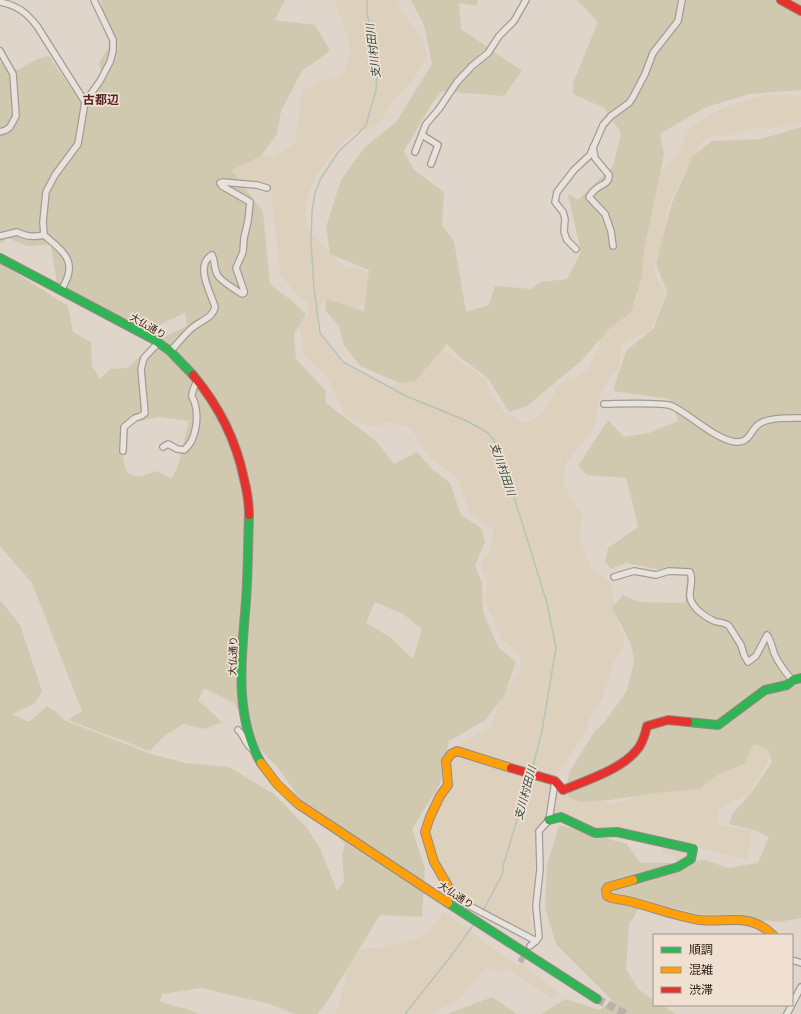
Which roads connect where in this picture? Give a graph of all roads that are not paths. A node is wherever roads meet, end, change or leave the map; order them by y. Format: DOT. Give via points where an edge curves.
graph roads {
  1 [pos="94,0"];
  2 [pos="526,0"];
  3 [pos="682,0"];
  4 [pos="781,0"];
  5 [pos="0,2"];
  6 [pos="801,11"];
  7 [pos="0,51"];
  8 [pos="85,102"];
  9 [pos="0,132"];
  10 [pos="422,135"];
  11 [pos="593,147"];
  12 [pos="415,152"];
  13 [pos="431,164"];
  14 [pos="268,188"];
  15 [pos="44,235"];
  16 [pos="0,236"];
  17 [pos="613,246"];
  18 [pos="576,249"];
  19 [pos="0,258"];
  20 [pos="61,291"];
  21 [pos="158,342"];
  22 [pos="170,352"];
  23 [pos="197,381"];
  24 [pos="604,404"];
  25 [pos="801,418"];
  26 [pos="163,446"];
  27 [pos="123,451"];
  28 [pos="614,577"];
  29 [pos="797,679"];
  30 [pos="238,730"];
  31 [pos="254,750"];
  32 [pos="556,781"];
  33 [pos="549,820"];
  34 [pos="448,898"];
  35 [pos="772,934"];
  36 [pos="536,941"];
  37 [pos="530,946"];
  38 [pos="801,988"];
  39 [pos="597,999"];
  40 [pos="793,1004"];
  1 -- 8 [label="street" via="113,40 113,50 100,81"];
  2 -- 10 [label="street" via="514,21 499,36 488,53 457,82 426,124"];
  3 -- 11 [label="street" via="678,21 653,53 633,97 611,116"];
  4 -- 6 [label="street"];
  5 -- 8 [label="street" via="27,13"];
  7 -- 9 [label="street" via="13,74 16,116 6,130"];
  8 -- 15 [label="street" via="78,144 46,192"];
  10 -- 12 [label="street"];
  10 -- 13 [label="street" via="438,145"];
  11 -- 17 [label="street" via="595,158 609,178 589,197 605,214"];
  11 -- 18 [label="street" via="590,155 557,192 555,199 563,212 567,240"];
  14 -- 22 [label="street" via="220,183 250,202 243,252 236,268 244,293 220,278 214,258 212,255 209,256 204,267 204,277 215,310 210,317 192,328"];
  15 -- 16 [label="street" via="32,237 17,232"];
  15 -- 20 [label="street" via="69,261 69,270"];
  19 -- 20 [label="street, 大仏通り"];
  20 -- 21 [label="street, 大仏通り"];
  21 -- 22 [label="street, 大仏通り"];
  21 -- 27 [label="street" via="144,358 141,369 145,413 124,427"];
  22 -- 23 [label="street, 大仏通り"];
  23 -- 26 [label="street" via="192,396 198,420 190,445 184,450 168,444"];
  23 -- 31 [label="street, 大仏通り" via="220,413 236,450 249,511 242,691 246,722"];
  24 -- 25 [label="street" via="671,405 717,434 737,442 744,441 758,425 768,421"];
  28 -- 29 [label="street" via="634,571 656,575 669,571 690,572 690,596 694,606 705,616 729,626 748,662 756,656 767,635 777,659 788,676"];
  29 -- 32 [label="street" via="787,685 765,690 718,725 693,724 680,720 656,722 647,726 638,751 628,759 563,790"];
  30 -- 31 [label="street"];
  31 -- 34 [label="street, 大仏通り" via="268,774 298,804 400,872"];
  32 -- 33 [label="street"];
  32 -- 34 [label="street" via="457,751 448,756 448,785 440,796 425,832 434,862 448,886"];
  33 -- 35 [label="street" via="561,817 596,833 617,832 693,849 691,859 678,867 608,887 607,896 614,900 699,920 737,919 759,922"];
  33 -- 36 [label="street" via="539,831 540,868 536,906 539,937"];
  34 -- 36 [label="street"];
  34 -- 39 [label="street, 大仏通り" via="482,924"];
  36 -- 37 [label="street"];
  38 -- 40 [label="street"];
}
